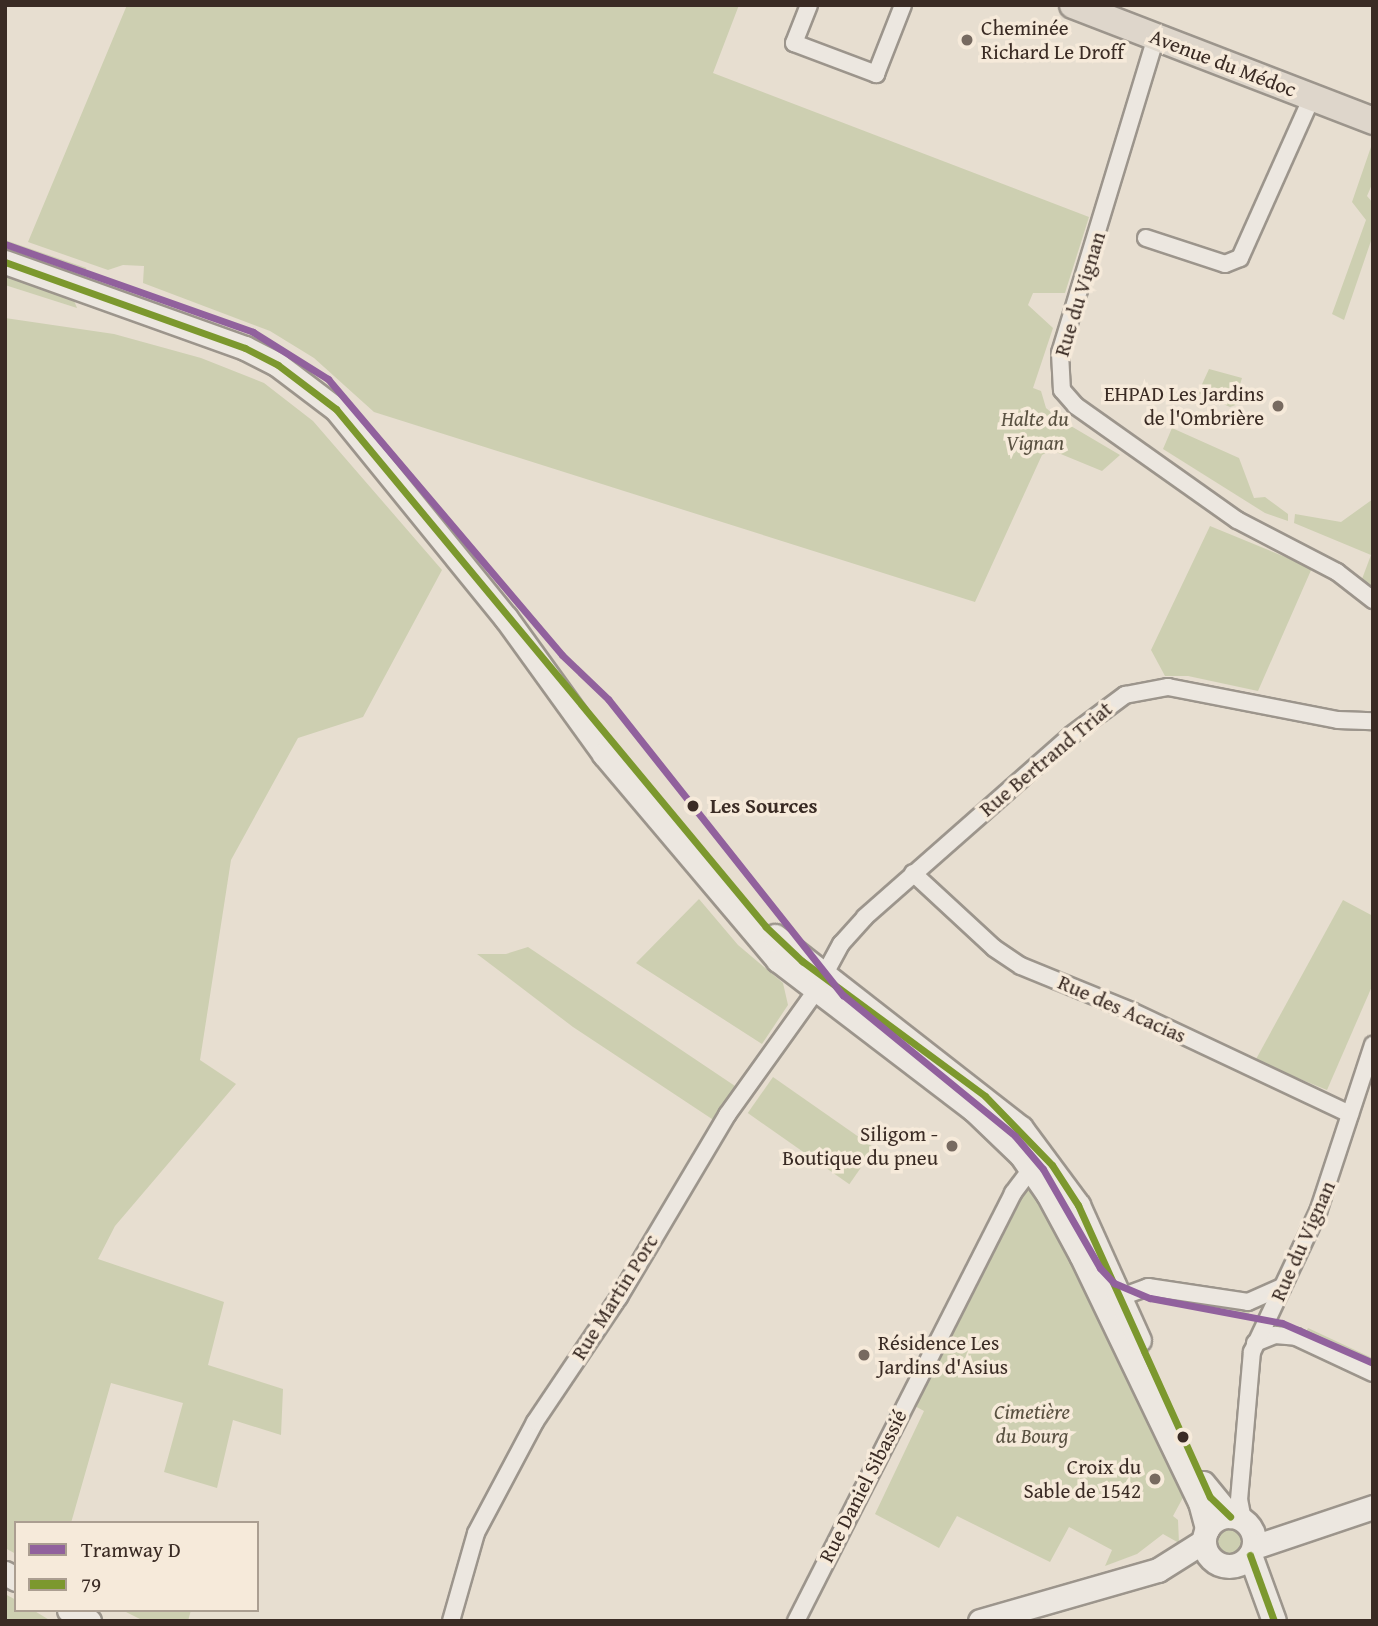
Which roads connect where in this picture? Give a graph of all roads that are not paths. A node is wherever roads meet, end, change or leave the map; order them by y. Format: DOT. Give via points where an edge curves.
graph roads {
  1 [pos="809,5"];
  2 [pos="902,5"];
  3 [pos="1073,5"];
  4 [pos="1156,37"];
  5 [pos="1312,97"];
  6 [pos="1373,121"];
  7 [pos="1146,238"];
  8 [pos="5,262"];
  9 [pos="1373,600"];
  10 [pos="1373,721"];
  11 [pos="913,873"];
  12 [pos="818,983"];
  13 [pos="1373,1045"];
  14 [pos="1350,1114"];
  15 [pos="1031,1169"];
  16 [pos="1282,1287"];
  17 [pos="1116,1306"];
  18 [pos="1255,1343"];
  19 [pos="1373,1373"];
  20 [pos="1373,1507"];
  21 [pos="1245,1533"];
  22 [pos="1205,1535"];
  23 [pos="1222,1564"];
  24 [pos="1158,1570"];
  25 [pos="73,1612"];
  26 [pos="89,1621"];
  27 [pos="452,1621"];
  28 [pos="796,1621"];
  29 [pos="981,1621"];
  30 [pos="1261,1621"];
  31 [pos="1273,1621"];
  1 -- 2 [label="street" via="794,43 876,74"];
  3 -- 4 [label="main road, Avenue du Médoc"];
  4 -- 5 [label="main road, Avenue du Médoc"];
  4 -- 9 [label="street, Rue du Vignan" via="1060,353 1062,390 1076,406 1237,520 1337,572"];
  5 -- 6 [label="main road, Avenue du Médoc"];
  5 -- 7 [label="street" via="1240,258 1224,264"];
  8 -- 12 [label="street" via="228,342 300,380 361,437 506,618"];
  10 -- 11 [label="street, Rue Bertrand Triat" via="1338,720 1176,688 1125,695 1070,736"];
  11 -- 12 [label="street, Rue Bertrand Triat" via="841,944"];
  11 -- 14 [label="street, Rue des Acacias" via="1021,966 1131,1011"];
  12 -- 15 [label="street" via="973,1109"];
  12 -- 17 [label="street" via="876,1012 1021,1128 1079,1205"];
  12 -- 27 [label="street, Rue Martin Porc" via="727,1115 619,1297 516,1455 476,1533"];
  13 -- 14 [label="street, Rue du Vignan"];
  14 -- 16 [label="street, Rue du Vignan" via="1318,1212"];
  15 -- 17 [label="street"];
  15 -- 28 [label="street, Rue Daniel Sibassié" via="1013,1193"];
  16 -- 17 [label="street" via="1248,1302 1156,1286"];
  16 -- 18 [label="street, Rue du Vignan"];
  17 -- 21 [label="street" via="1210,1497"];
  17 -- 22 [label="street" via="1200,1502"];
  18 -- 19 [label="street" via="1275,1335 1296,1337"];
  18 -- 21 [label="street, Rue du Vignan" via="1239,1500"];
  20 -- 21 [label="street"];
  21 -- 22 [label="street" via="1217,1519"];
  21 -- 23 [label="street"];
  21 -- 31 [label="street"];
  22 -- 23 [label="street"];
  22 -- 24 [label="street"];
  23 -- 24 [label="street"];
  23 -- 30 [label="street"];
  24 -- 29 [label="street"];
  25 -- 26 [label="street"];
}
